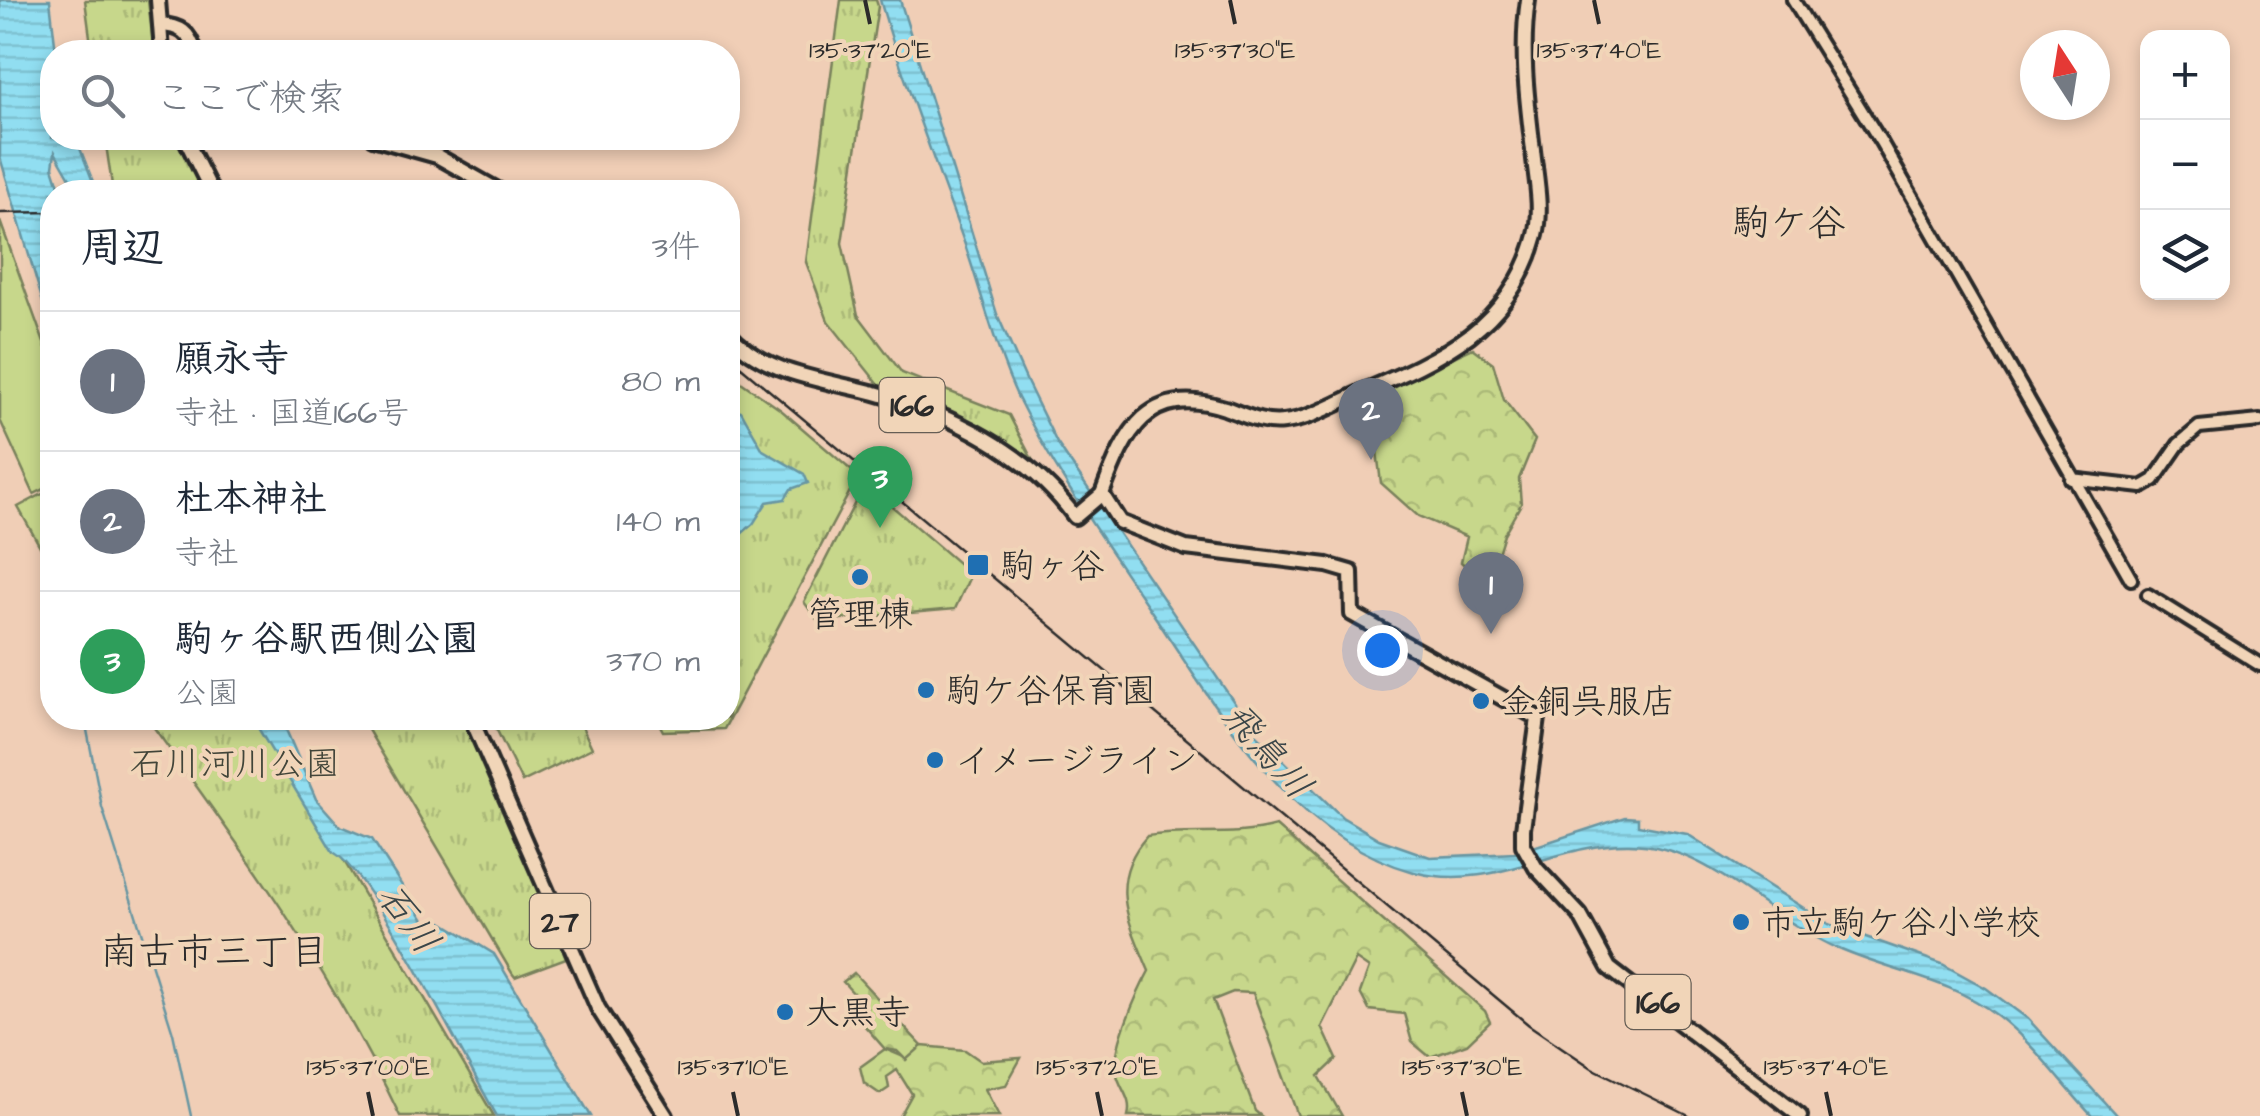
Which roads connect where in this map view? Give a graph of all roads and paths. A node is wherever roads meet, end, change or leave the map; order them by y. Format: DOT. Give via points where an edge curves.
graph roads {
  1 [pos="158,0"];
  2 [pos="1528,0"];
  3 [pos="1793,0"];
  4 [pos="160,25"];
  5 [pos="161,40"];
  6 [pos="191,40"];
  7 [pos="191,150"];
  8 [pos="416,150"];
  9 [pos="206,180"];
  10 [pos="480,180"];
  11 [pos="740,344"];
  12 [pos="2260,421"];
  13 [pos="2071,479"];
  14 [pos="1101,497"];
  15 [pos="2131,580"];
  16 [pos="2148,596"];
  17 [pos="2260,664"];
  18 [pos="476,730"];
  19 [pos="666,1116"];
  20 [pos="1800,1116"];
  1 -- 4 [label="main road"];
  2 -- 14 [label="main road" via="1522,46 1537,230 1513,285 1484,324 1436,360 1299,419 1264,422 1200,400 1153,409 1122,446"];
  3 -- 13 [label="street"];
  4 -- 5 [label="main road"];
  4 -- 6 [label="main road" via="176,26"];
  7 -- 9 [label="main road"];
  8 -- 10 [label="main road"];
  11 -- 14 [label="main road, 166" via="763,364 950,420 1040,476 1075,517"];
  12 -- 13 [label="street" via="2200,427 2142,487"];
  13 -- 15 [label="street"];
  14 -- 20 [label="main road, 166" via="1120,522 1186,548 1351,572 1352,614 1538,718 1522,829 1536,868 1580,915 1609,968"];
  16 -- 17 [label="street"];
  18 -- 19 [label="main road, 27" via="598,1008"];
}
